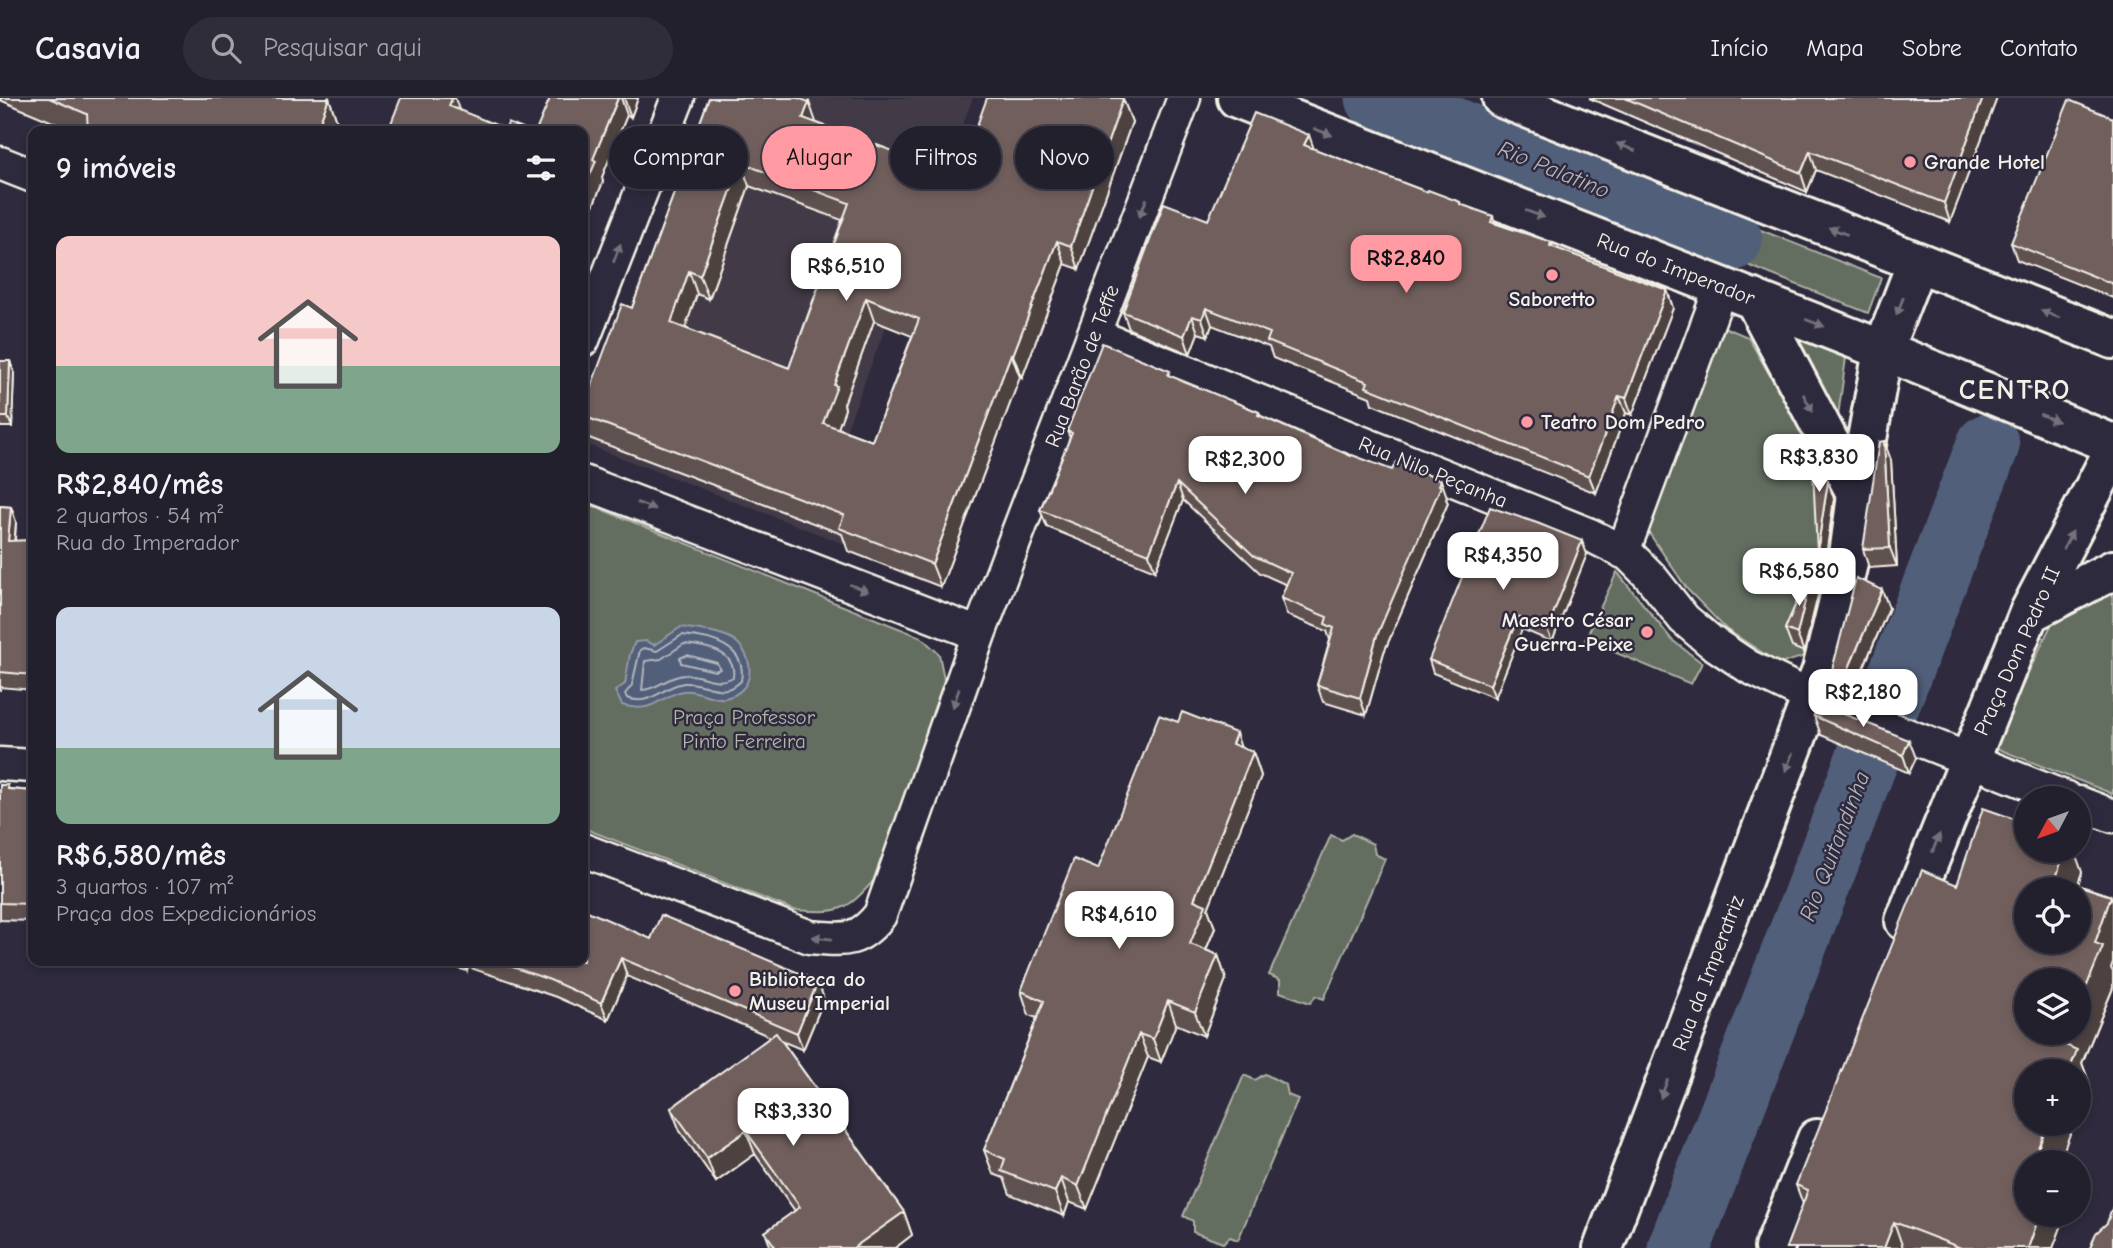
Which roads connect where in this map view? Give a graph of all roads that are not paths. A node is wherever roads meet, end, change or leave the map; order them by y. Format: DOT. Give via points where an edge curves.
graph roads {
  1 [pos="678,98"];
  2 [pos="1184,98"];
  3 [pos="1237,98"];
  4 [pos="1502,98"];
  5 [pos="0,163"];
  6 [pos="28,174"];
  7 [pos="1917,262"];
  8 [pos="1737,293"];
  9 [pos="588,327"];
  10 [pos="1095,335"];
  11 [pos="2113,339"];
  12 [pos="1883,350"];
  13 [pos="2113,444"];
  14 [pos="2113,452"];
  15 [pos="588,484"];
  16 [pos="1857,495"];
  17 [pos="1623,552"];
  18 [pos="2113,570"];
  19 [pos="2029,613"];
  20 [pos="979,634"];
  21 [pos="1813,698"];
  22 [pos="1970,759"];
  23 [pos="0,764"];
  24 [pos="28,766"];
  25 [pos="2036,786"];
  26 [pos="2091,808"];
  27 [pos="2113,816"];
  28 [pos="588,852"];
  29 [pos="1894,949"];
  30 [pos="1828,1114"];
  31 [pos="1603,1248"];
  32 [pos="1774,1248"];
  9 -- 1 [label="street, one-way"];
  2 -- 10 [label="street, Rua Barão de Teffe, one-way"];
  3 -- 8 [label="main road, Rua do Imperador, one-way"];
  7 -- 4 [label="main road, one-way"];
  5 -- 6 [label="street"];
  11 -- 7 [label="main road, one-way"];
  7 -- 12 [label="main road, Rua da Imperatriz, one-way"];
  8 -- 12 [label="main road, Rua do Imperador, one-way"];
  8 -- 16 [label="main road, one-way"];
  8 -- 17 [label="street"];
  10 -- 17 [label="street, Rua Nilo Peçanha"];
  10 -- 20 [label="street, Rua Barão de Teffe"];
  12 -- 13 [label="main road, Rua do Imperador, one-way"];
  12 -- 16 [label="main road, Rua da Imperatriz"];
  19 -- 14 [label="main road, Praça Dom Pedro II, one-way"];
  15 -- 20 [label="street, one-way"];
  16 -- 21 [label="main road, Rua da Imperatriz" via="1848,563"];
  17 -- 21 [label="street, Rua Nilo Peçanha" via="1710,642"];
  18 -- 19 [label="main road"];
  19 -- 22 [label="main road, Praça Dom Pedro II"];
  20 -- 28 [label="street, one-way" via="880,915 855,937 810,937"];
  21 -- 22 [label="street, Rua Nilo Peçanha"];
  21 -- 31 [label="main road, Rua da Imperatriz, one-way"];
  22 -- 25 [label="street, Praça Dom Pedro II"];
  29 -- 22 [label="main road, one-way"];
  23 -- 24 [label="street"];
  26 -- 27 [label="street"];
  30 -- 32 [label="main road"];
}
